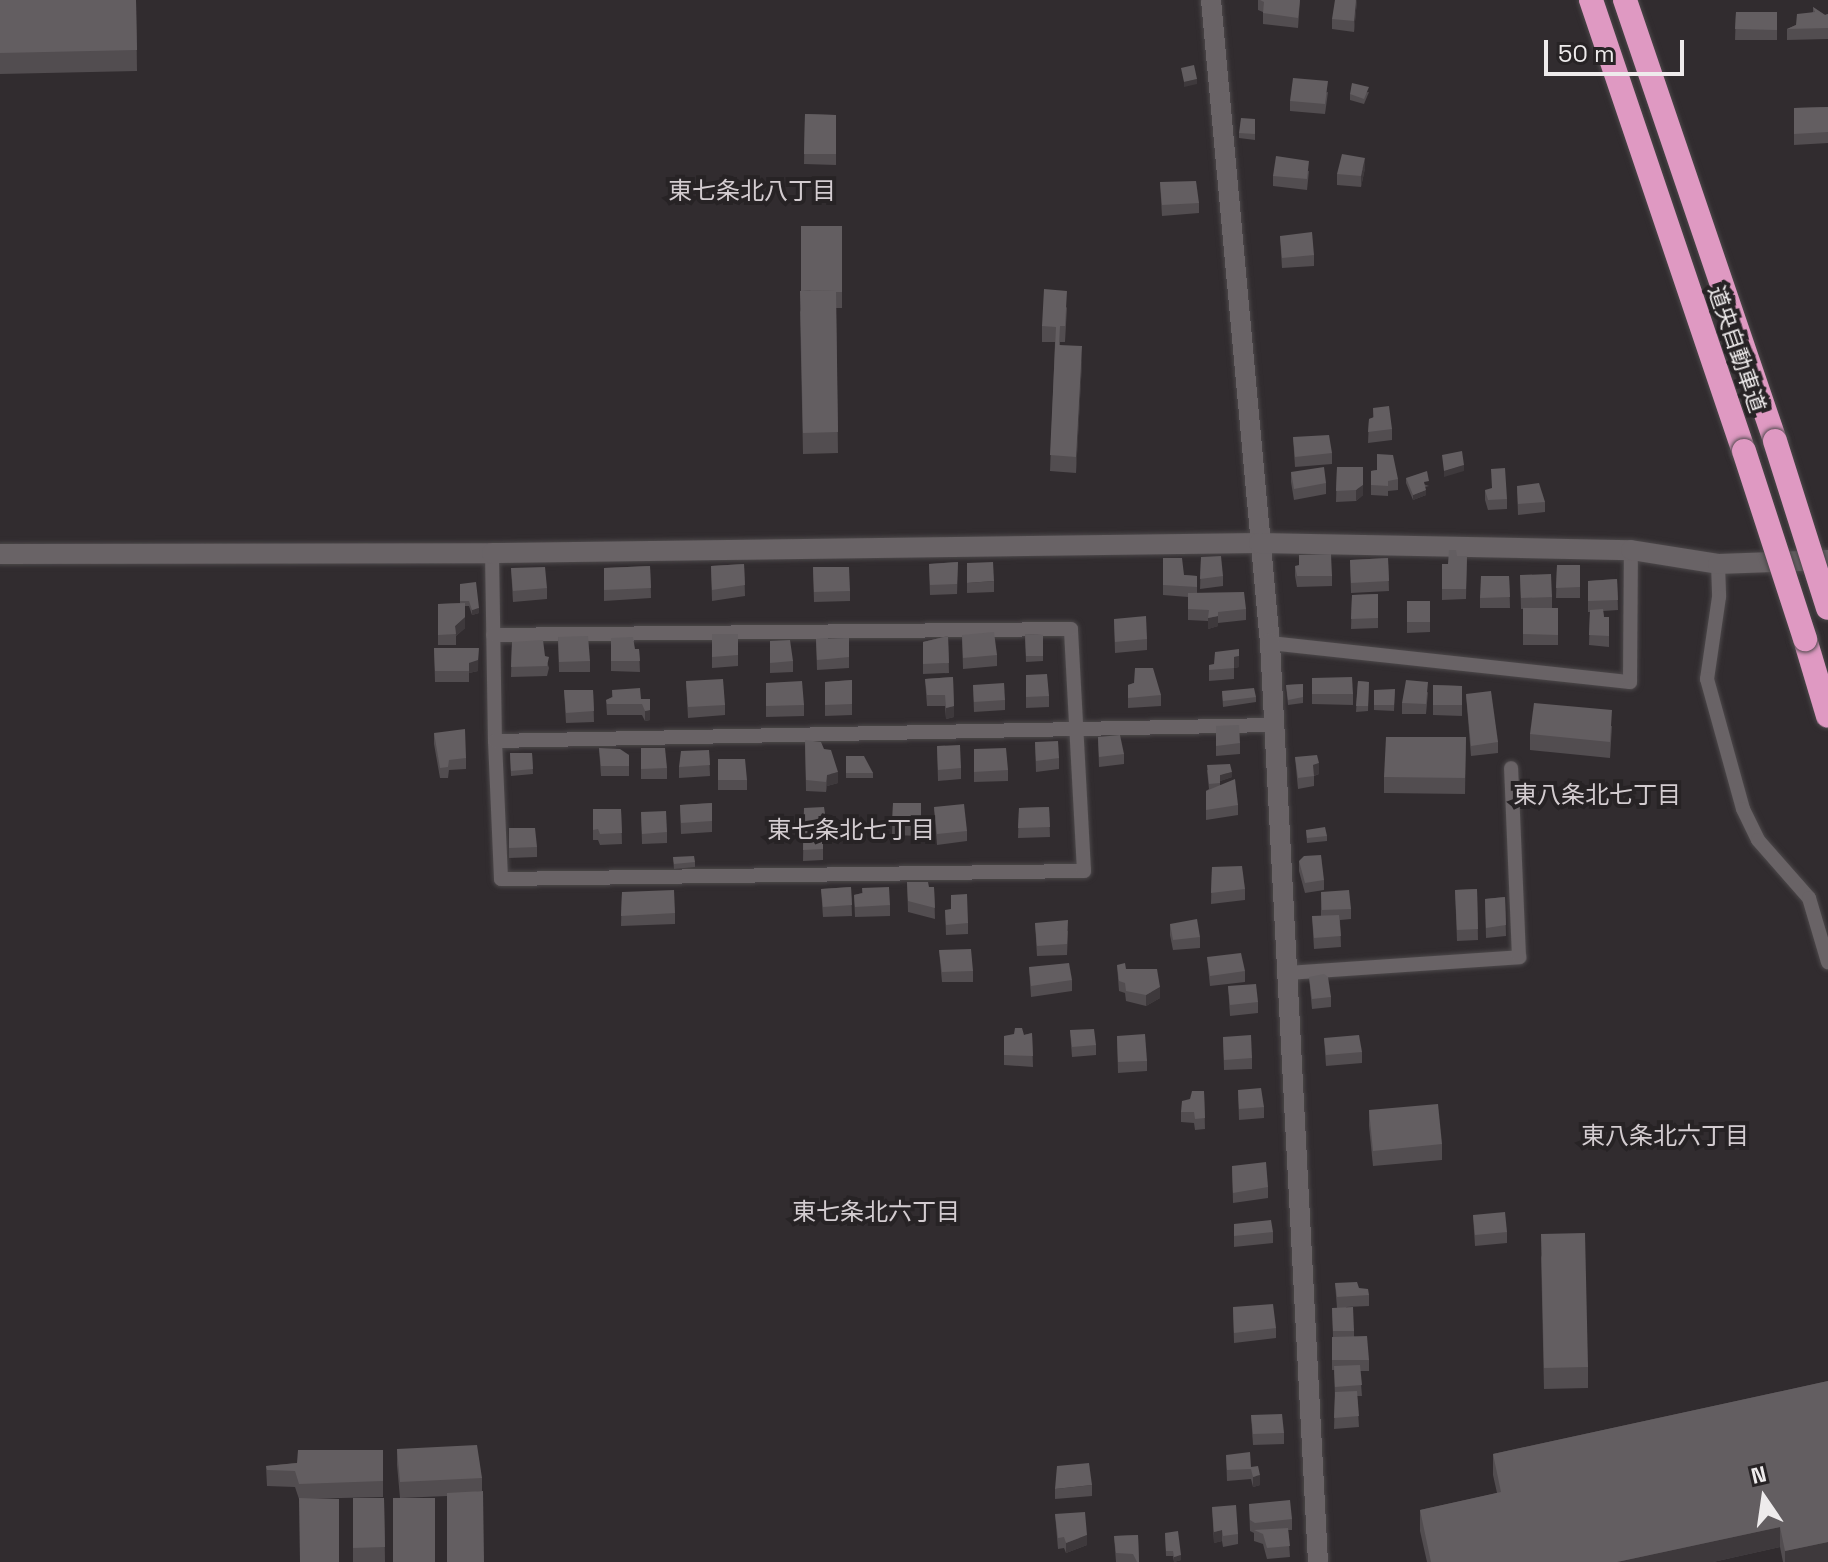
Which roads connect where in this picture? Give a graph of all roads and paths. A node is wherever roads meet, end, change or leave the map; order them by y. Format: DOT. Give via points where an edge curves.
graph roads {
  1 [pos="1211,0"];
  2 [pos="1591,0"];
  3 [pos="1625,0"];
  4 [pos="1259,543"];
  5 [pos="1631,550"];
  6 [pos="492,553"];
  7 [pos="0,554"];
  8 [pos="1828,560"];
  9 [pos="1718,564"];
  10 [pos="1828,608"];
  11 [pos="493,635"];
  12 [pos="1270,643"];
  13 [pos="1828,716"];
  14 [pos="1272,725"];
  15 [pos="1076,727"];
  16 [pos="495,741"];
  17 [pos="1511,768"];
  18 [pos="1828,962"];
  19 [pos="1287,973"];
  20 [pos="1318,1562"];
  1 -- 4 [label="street"];
  2 -- 13 [label="highway, 道央自動車道, bridge"];
  3 -- 10 [label="highway, 道央自動車道, bridge"];
  4 -- 5 [label="street"];
  4 -- 6 [label="street"];
  4 -- 12 [label="street"];
  5 -- 9 [label="street"];
  5 -- 12 [label="street" via="1630,682"];
  6 -- 7 [label="street"];
  6 -- 11 [label="street"];
  8 -- 9 [label="street"];
  9 -- 18 [label="street" via="1719,597 1707,679 1743,809 1758,840 1809,898"];
  11 -- 15 [label="street" via="1071,629"];
  11 -- 16 [label="street"];
  12 -- 14 [label="street"];
  14 -- 15 [label="street"];
  14 -- 19 [label="street"];
  15 -- 16 [label="street"];
  15 -- 16 [label="street" via="1084,871 501,879"];
  17 -- 19 [label="street" via="1519,957"];
  19 -- 20 [label="street"];
}
